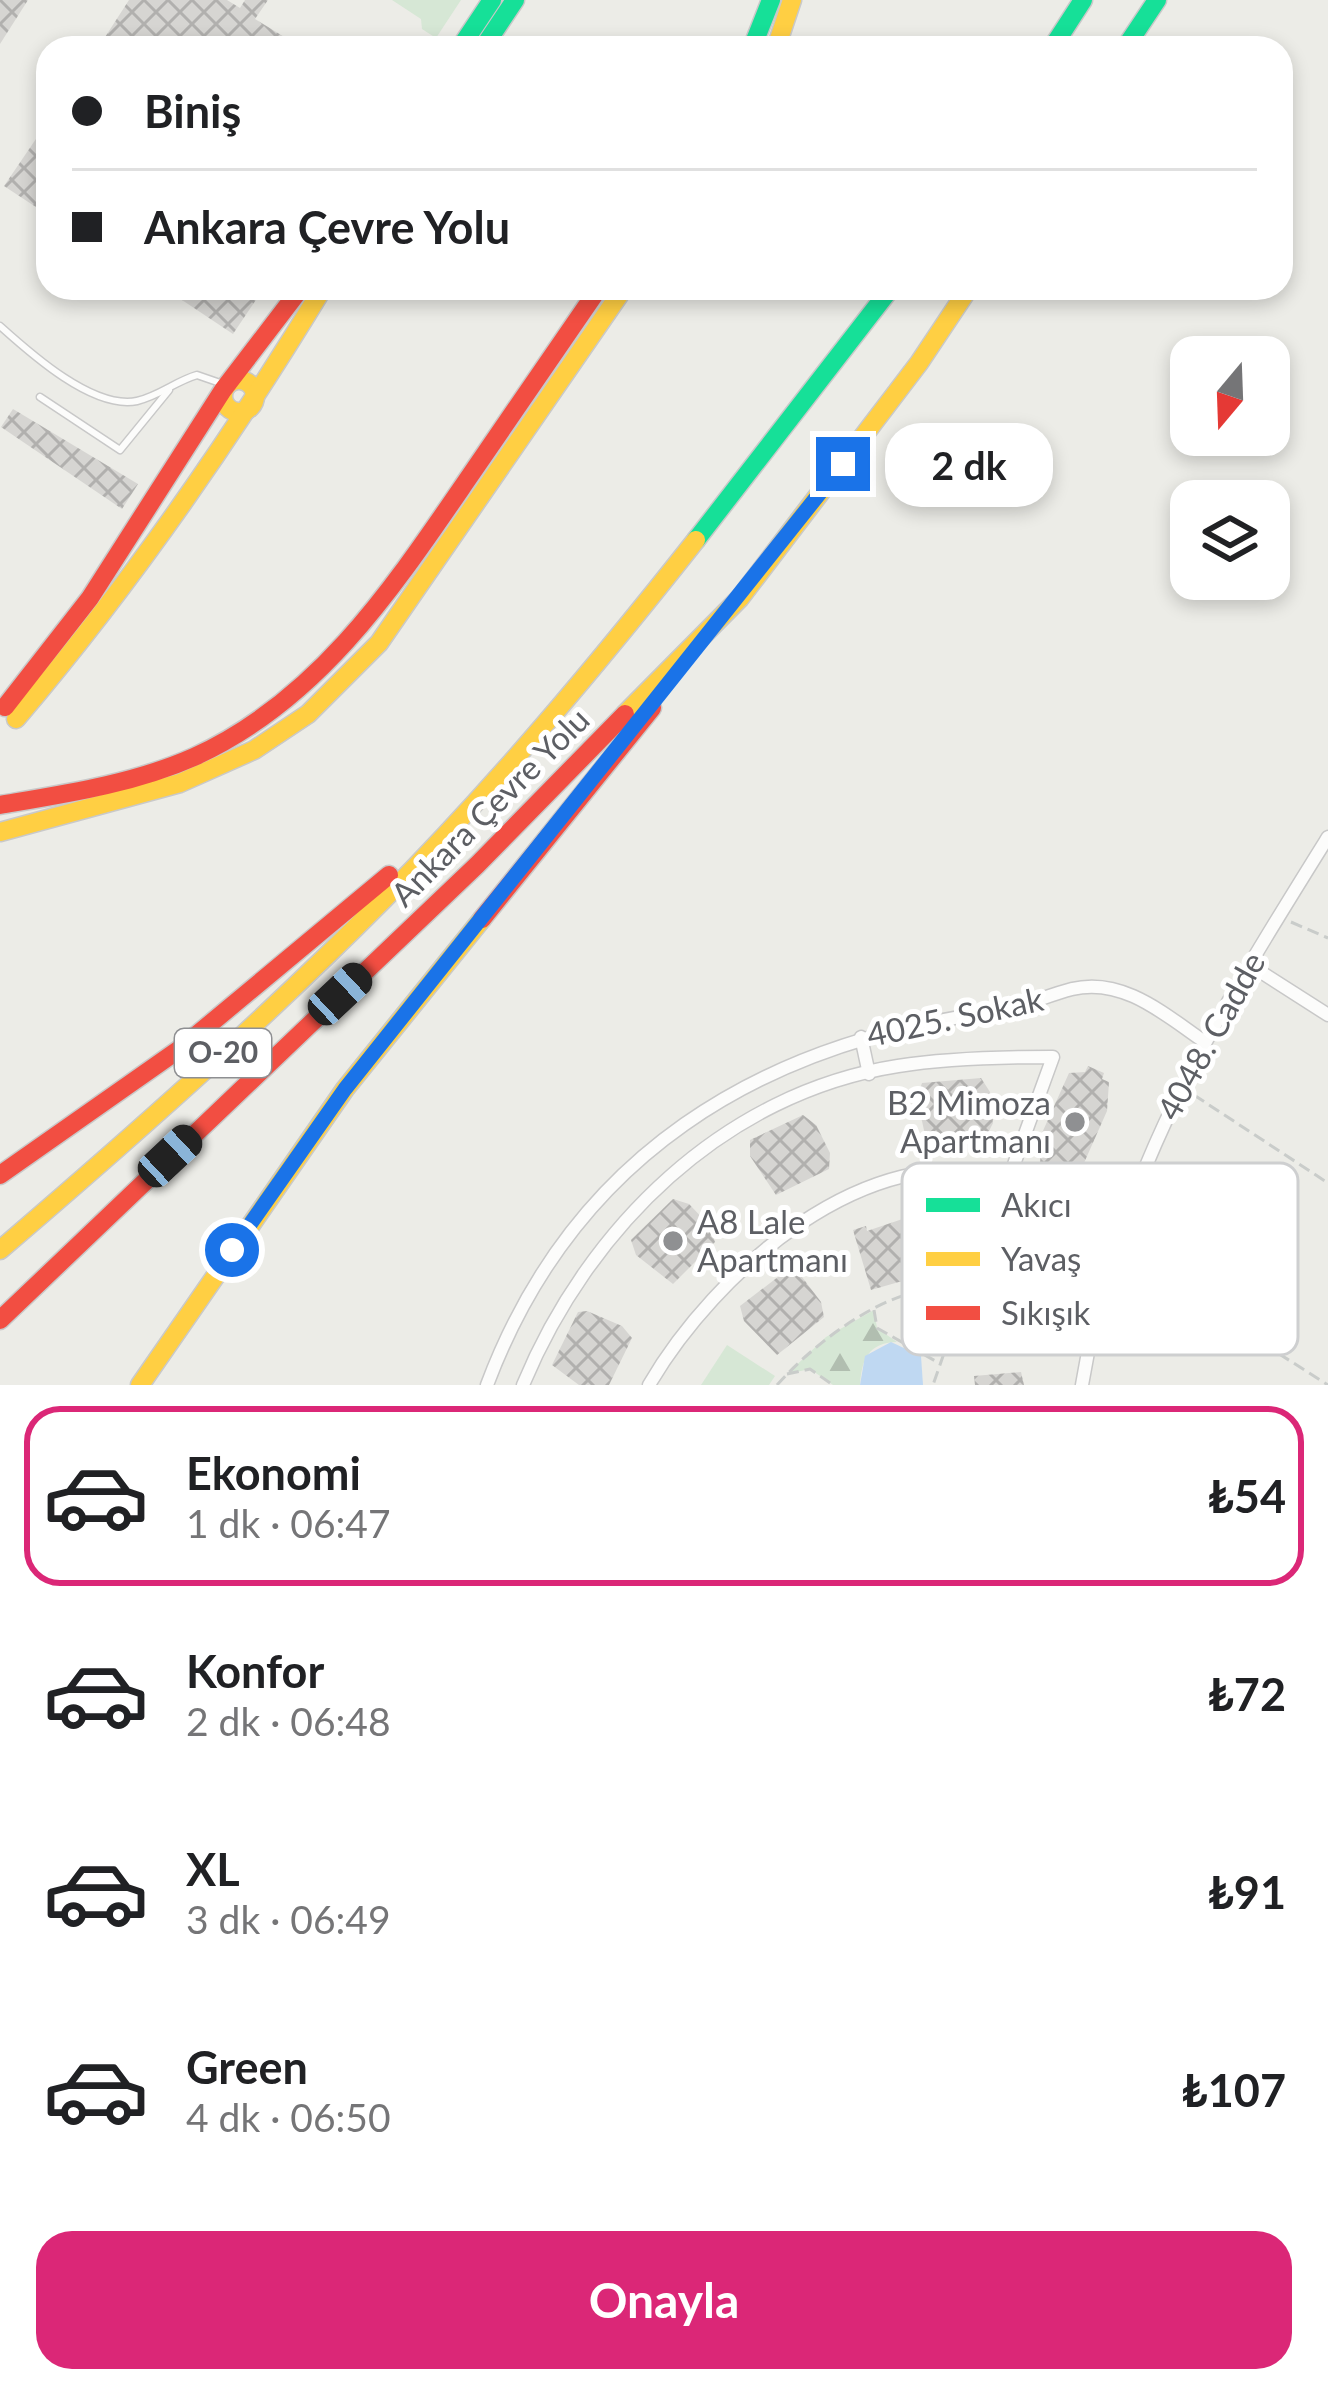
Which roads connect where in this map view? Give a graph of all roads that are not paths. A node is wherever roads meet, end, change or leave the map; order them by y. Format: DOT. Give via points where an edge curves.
graph roads {
  1 [pos="492,0"];
  2 [pos="515,0"];
  3 [pos="770,0"];
  4 [pos="793,0"];
  5 [pos="1082,0"];
  6 [pos="1156,0"];
  7 [pos="468,36"];
  8 [pos="490,36"];
  9 [pos="756,36"];
  10 [pos="780,36"];
  11 [pos="1060,36"];
  12 [pos="1134,36"];
  13 [pos="292,300"];
  14 [pos="316,300"];
  15 [pos="591,300"];
  16 [pos="616,300"];
  17 [pos="882,300"];
  18 [pos="961,300"];
  19 [pos="0,326"];
  20 [pos="226,386"];
  21 [pos="171,387"];
  22 [pos="40,397"];
  23 [pos="251,405"];
  24 [pos="740,598"];
  25 [pos="0,805"];
  26 [pos="0,832"];
  27 [pos="1328,837"];
  28 [pos="436,844"];
  29 [pos="1250,965"];
  30 [pos="1328,1015"];
  31 [pos="861,1036"];
  32 [pos="1202,1040"];
  33 [pos="869,1074"];
  34 [pos="1015,1163"];
  35 [pos="1144,1163"];
  36 [pos="0,1175"];
  37 [pos="902,1182"];
  38 [pos="0,1250"];
  39 [pos="0,1320"];
  40 [pos="1089,1355"];
  41 [pos="140,1385"];
  42 [pos="487,1385"];
  43 [pos="524,1385"];
  44 [pos="649,1385"];
  45 [pos="1082,1385"];
  1 -- 7 [label="main road"];
  2 -- 8 [label="main road"];
  3 -- 9 [label="main road"];
  4 -- 10 [label="main road"];
  5 -- 11 [label="main road"];
  6 -- 12 [label="main road"];
  13 -- 20 [label="main road"];
  14 -- 23 [label="main road"];
  15 -- 25 [label="main road" via="369,625 316,680 192,758"];
  16 -- 26 [label="main road" via="380,643 308,714 181,783"];
  17 -- 28 [label="main road, Ankara Çevre Yolu / O-20" via="683,563"];
  18 -- 24 [label="main road, Ankara Çevre Yolu / O-20"];
  19 -- 21 [label="lane" via="97,394 127,402"];
  20 -- 21 [label="lane" via="197,375"];
  20 -- 23 [label="main road" via="230,408"];
  20 -- 23 [label="main road" via="154,508 10,713 66,660"];
  21 -- 22 [label="lane" via="120,450"];
  24 -- 39 [label="main road, Ankara Çevre Yolu / O-20" via="477,865"];
  24 -- 41 [label="main road" via="345,1089"];
  27 -- 29 [label="street, 4048. Cadde"];
  28 -- 36 [label="main road" via="361,894 181,1048"];
  28 -- 38 [label="main road, Ankara Çevre Yolu / O-20" via="170,1104"];
  29 -- 30 [label="street"];
  29 -- 32 [label="street, 4048. Cadde"];
  31 -- 32 [label="street, 4025. Sokak" via="1015,1009 1095,985 1125,991"];
  31 -- 33 [label="street"];
  31 -- 42 [label="street, 4025. Sokak" via="742,1085 615,1181 549,1262"];
  32 -- 35 [label="street, 4048. Cadde"];
  33 -- 34 [label="street" via="971,1058 1053,1057"];
  33 -- 43 [label="street" via="770,1109 717,1139 646,1199 581,1272"];
  37 -- 44 [label="street" via="779,1235 686,1327"];
  40 -- 45 [label="street, 4048. Cadde"];
}
